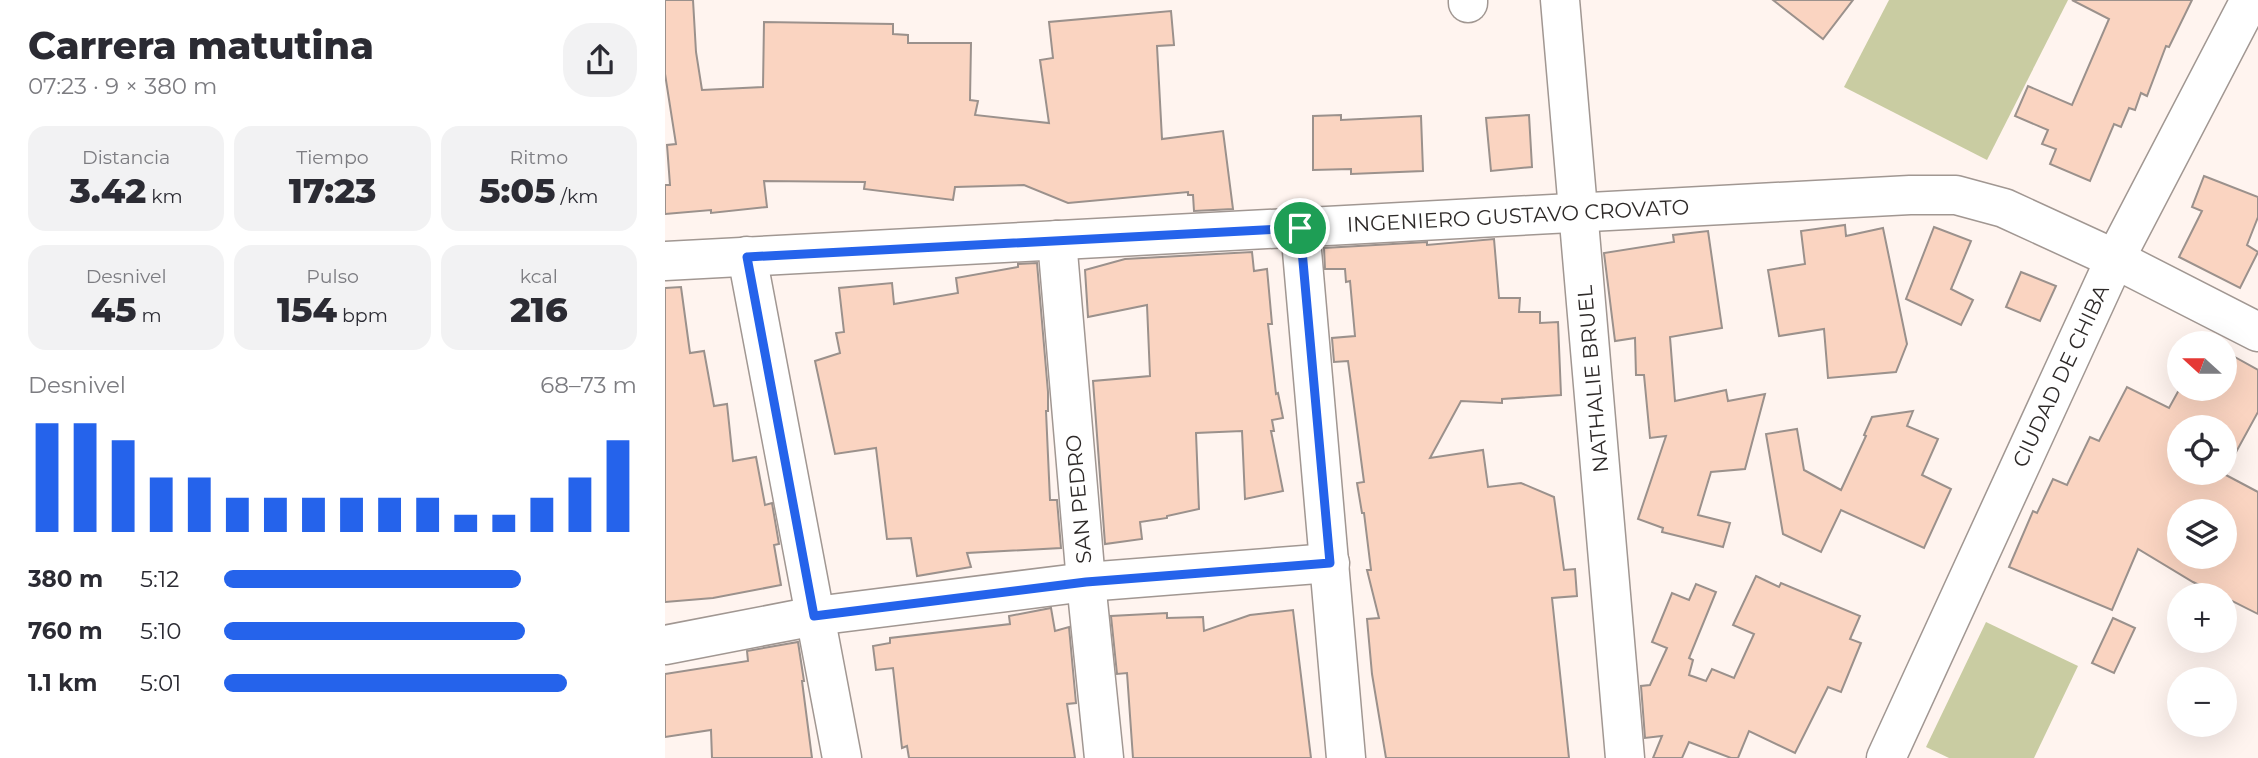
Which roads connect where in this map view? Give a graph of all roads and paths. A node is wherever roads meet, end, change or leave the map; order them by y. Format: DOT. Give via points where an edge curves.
graph roads {
  1 [pos="1560,0"];
  2 [pos="2250,0"];
  3 [pos="1578,212"];
  4 [pos="1300,228"];
  5 [pos="1057,240"];
  6 [pos="747,257"];
  7 [pos="2115,259"];
  8 [pos="665,261"];
  9 [pos="2258,332"];
  10 [pos="1330,563"];
  11 [pos="1086,582"];
  12 [pos="814,616"];
  13 [pos="665,645"];
  14 [pos="842,758"];
  15 [pos="1104,758"];
  16 [pos="1346,758"];
  17 [pos="1625,758"];
  18 [pos="1887,758"];
  1 -- 3 [label="street, NATHALIE BRUEL"];
  2 -- 7 [label="street, CIUDAD DE CHIBA"];
  3 -- 4 [label="street, INGENIERO GUSTAVO CROVATO"];
  3 -- 7 [label="street, INGENIERO GUSTAVO CROVATO" via="1956,195 2004,208"];
  3 -- 17 [label="street, NATHALIE BRUEL"];
  4 -- 5 [label="street, INGENIERO GUSTAVO CROVATO"];
  4 -- 10 [label="street"];
  5 -- 6 [label="street, INGENIERO GUSTAVO CROVATO"];
  5 -- 11 [label="street, SAN PEDRO"];
  6 -- 8 [label="street, INGENIERO GUSTAVO CROVATO"];
  6 -- 12 [label="street"];
  7 -- 9 [label="street, INGENIERO GUSTAVO CROVATO"];
  7 -- 18 [label="street, CIUDAD DE CHIBA"];
  10 -- 11 [label="street"];
  10 -- 16 [label="street"];
  11 -- 12 [label="street"];
  11 -- 15 [label="street, SAN PEDRO"];
  12 -- 13 [label="street"];
  12 -- 14 [label="street"];
}
